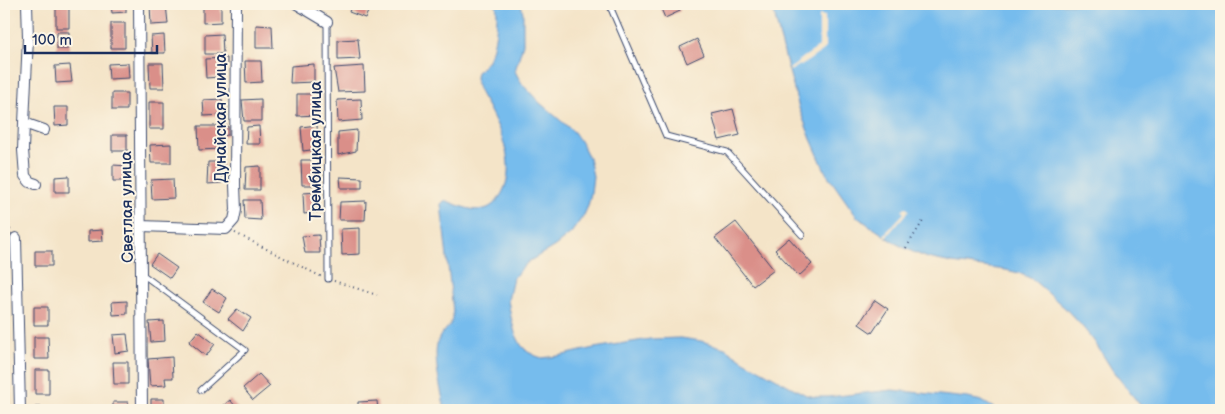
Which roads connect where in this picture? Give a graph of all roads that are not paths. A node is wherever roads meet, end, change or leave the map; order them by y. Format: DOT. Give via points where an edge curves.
graph roads {
  1 [pos="27,4"];
  2 [pos="138,4"];
  3 [pos="236,4"];
  4 [pos="297,4"];
  5 [pos="609,4"];
  6 [pos="327,22"];
  7 [pos="24,123"];
  8 [pos="44,130"];
  9 [pos="36,184"];
  10 [pos="141,226"];
  11 [pos="802,235"];
  12 [pos="16,238"];
  13 [pos="141,274"];
  14 [pos="328,279"];
  15 [pos="201,390"];
  16 [pos="20,410"];
  17 [pos="142,410"];
  1 -- 7 [label="street"];
  2 -- 10 [label="street, Светлая улица"];
  3 -- 10 [label="street, Дунайская улица" via="234,220 226,229"];
  4 -- 6 [label="street"];
  5 -- 11 [label="lane" via="666,136 726,152"];
  6 -- 14 [label="lane, Трембицкая улица"];
  7 -- 8 [label="street"];
  7 -- 9 [label="street" via="24,176"];
  10 -- 13 [label="street, Светлая улица"];
  12 -- 16 [label="street"];
  13 -- 15 [label="lane" via="245,350"];
  13 -- 17 [label="street, Светлая улица"];
}
